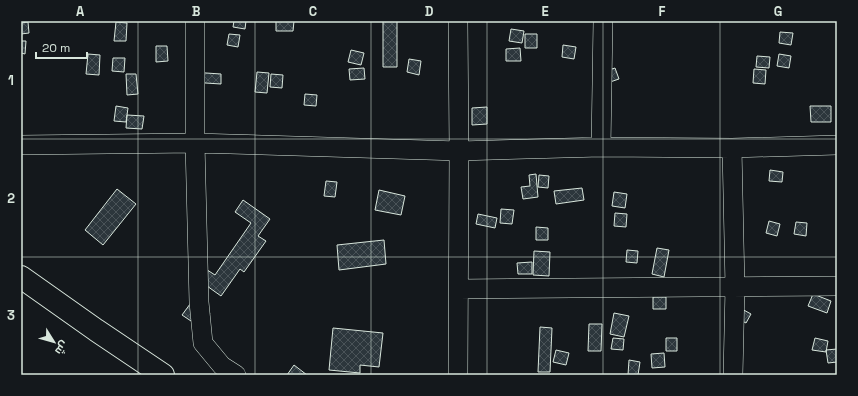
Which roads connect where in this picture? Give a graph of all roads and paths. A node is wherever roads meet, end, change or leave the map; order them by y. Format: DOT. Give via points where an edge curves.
graph roads {
  1 [pos="195,21"];
  2 [pos="458,21"];
  3 [pos="603,21"];
  4 [pos="195,143"];
  5 [pos="21,145"];
  6 [pos="837,145"];
  7 [pos="602,147"];
  8 [pos="732,148"];
  9 [pos="459,150"];
  10 [pos="21,277"];
  11 [pos="837,286"];
  12 [pos="735,287"];
  13 [pos="460,288"];
  14 [pos="163,375"];
  15 [pos="236,375"];
  16 [pos="458,375"];
  17 [pos="733,375"];
  1 -- 4 [label="street"];
  2 -- 9 [label="street"];
  3 -- 7 [label="street"];
  4 -- 5 [label="street"];
  4 -- 9 [label="street"];
  4 -- 15 [label="street" via="199,302 203,342 222,366"];
  6 -- 8 [label="street"];
  7 -- 8 [label="street"];
  7 -- 9 [label="street"];
  8 -- 12 [label="street"];
  9 -- 13 [label="street"];
  10 -- 14 [label="highway"];
  11 -- 12 [label="street"];
  12 -- 13 [label="street"];
  12 -- 17 [label="street"];
  13 -- 16 [label="street"];
}
